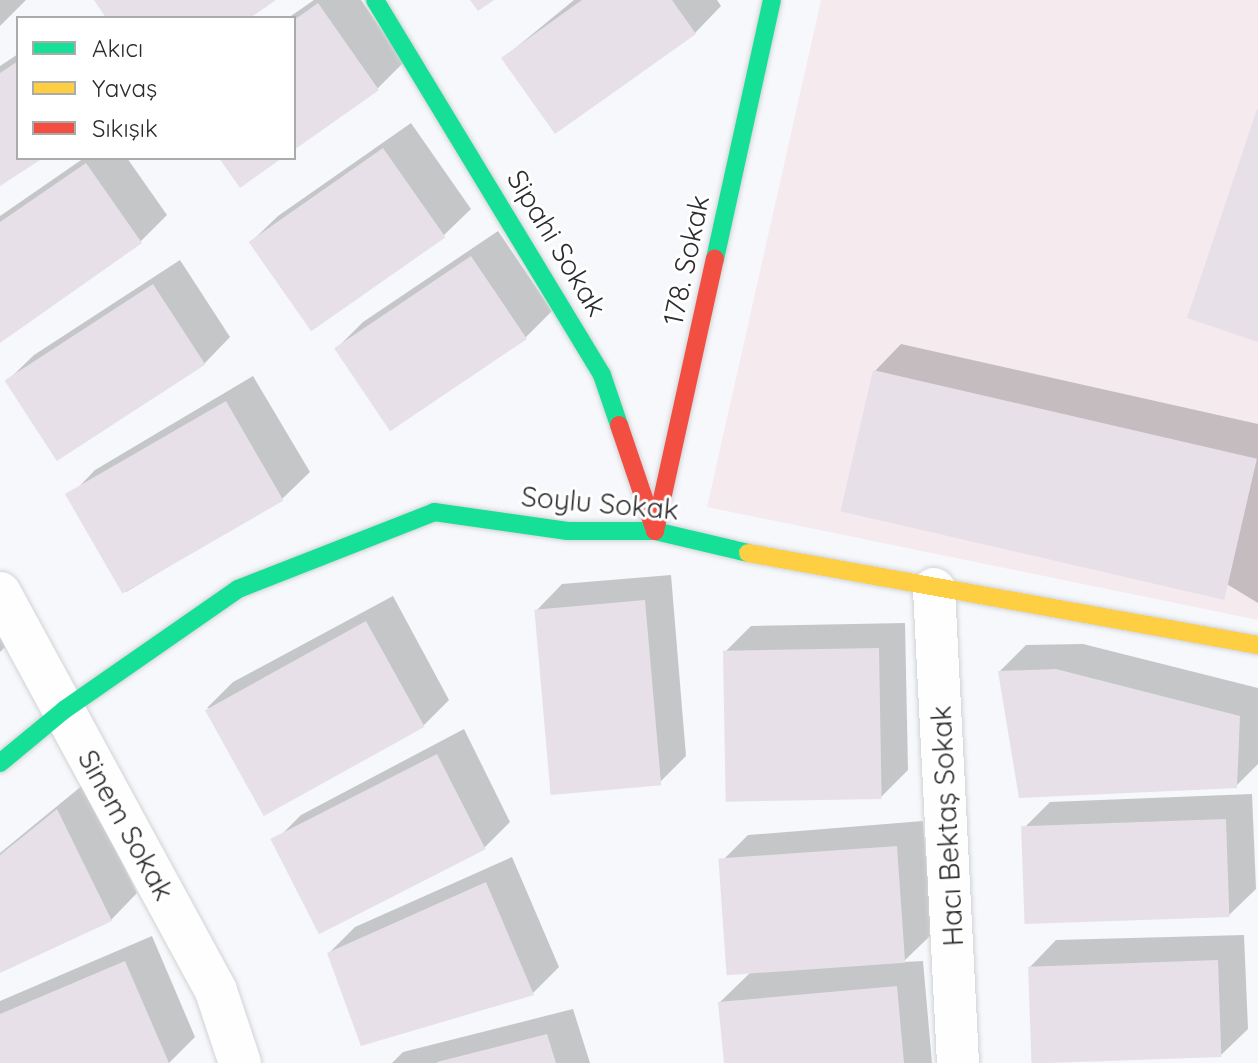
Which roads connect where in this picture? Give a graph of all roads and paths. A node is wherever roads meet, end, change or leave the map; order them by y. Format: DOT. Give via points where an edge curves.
graph roads {
  1 [pos="375,0"];
  2 [pos="772,0"];
  3 [pos="655,531"];
  4 [pos="934,589"];
  5 [pos="0,593"];
  6 [pos="1258,645"];
  7 [pos="64,710"];
  8 [pos="0,763"];
  9 [pos="240,1063"];
  10 [pos="958,1063"];
  1 -- 3 [label="street, Sipahi Sokak" via="602,375"];
  2 -- 3 [label="street, 178. Sokak"];
  3 -- 4 [label="street, Soylu Sokak" via="817,569"];
  3 -- 7 [label="street, Soylu Sokak" via="568,531 434,512 238,589"];
  4 -- 6 [label="street, Soylu Sokak"];
  4 -- 10 [label="street, Hacı Bektaş Sokak"];
  5 -- 7 [label="street, Sinem Sokak"];
  7 -- 8 [label="street, Soylu Sokak"];
  7 -- 9 [label="street, Sinem Sokak" via="216,991"];
}
